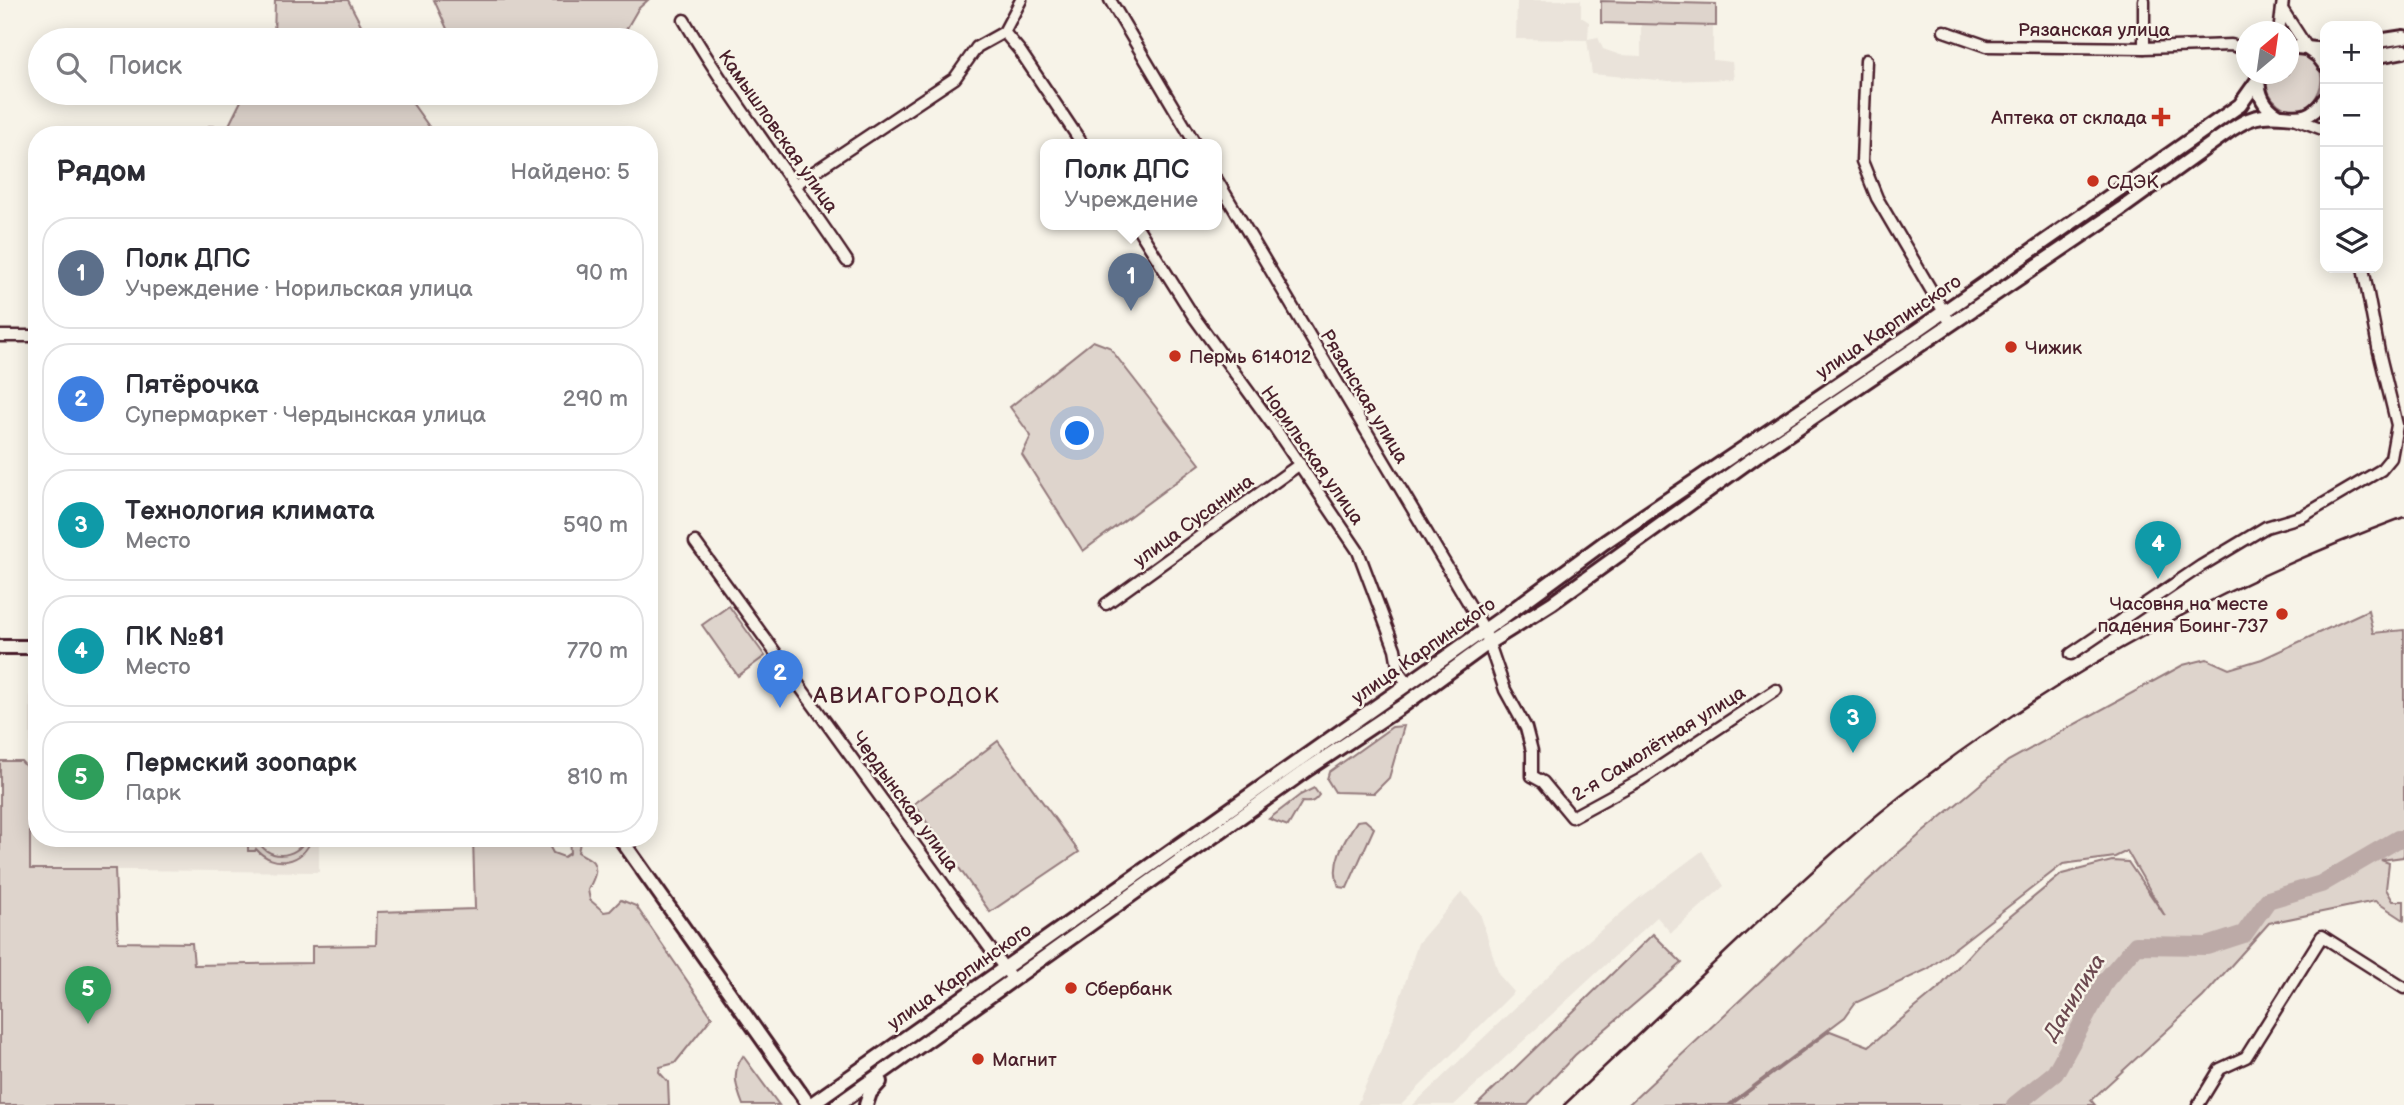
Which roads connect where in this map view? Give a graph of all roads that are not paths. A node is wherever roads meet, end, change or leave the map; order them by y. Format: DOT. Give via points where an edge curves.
graph roads {
  1 [pos="1021,0"];
  2 [pos="1110,0"];
  3 [pos="2144,0"];
  4 [pos="2282,5"];
  5 [pos="684,20"];
  6 [pos="1944,31"];
  7 [pos="1004,32"];
  8 [pos="2404,37"];
  9 [pos="2383,40"];
  10 [pos="2236,46"];
  11 [pos="2144,48"];
  12 [pos="2299,48"];
  13 [pos="2308,49"];
  14 [pos="2320,50"];
  15 [pos="2404,51"];
  16 [pos="2383,55"];
  17 [pos="2320,59"];
  18 [pos="1866,60"];
  19 [pos="2252,84"];
  20 [pos="2258,84"];
  21 [pos="2320,104"];
  22 [pos="2288,117"];
  23 [pos="2320,128"];
  24 [pos="1079,139"];
  25 [pos="1192,139"];
  26 [pos="796,184"];
  27 [pos="1222,188"];
  28 [pos="1139,230"];
  29 [pos="2061,230"];
  30 [pos="2073,241"];
  31 [pos="847,261"];
  32 [pos="2364,273"];
  33 [pos="1943,311"];
  34 [pos="1951,324"];
  35 [pos="0,336"];
  36 [pos="28,336"];
  37 [pos="1300,464"];
  38 [pos="1615,536"];
  39 [pos="695,542"];
  40 [pos="1626,550"];
  41 [pos="1106,604"];
  42 [pos="1484,629"];
  43 [pos="1490,642"];
  44 [pos="0,647"];
  45 [pos="28,648"];
  46 [pos="2071,654"];
  47 [pos="1408,684"];
  48 [pos="1776,690"];
  49 [pos="1532,776"];
  50 [pos="1237,812"];
  51 [pos="1206,834"];
  52 [pos="626,847"];
  53 [pos="1005,968"];
  54 [pos="1013,980"];
  55 [pos="2404,988"];
  56 [pos="904,1057"];
  57 [pos="810,1105"];
  58 [pos="837,1105"];
  59 [pos="866,1105"];
  60 [pos="2198,1105"];
  1 -- 7 [label="street"];
  2 -- 25 [label="street"];
  3 -- 11 [label="street"];
  4 -- 13 [label="street"];
  5 -- 26 [label="street, Камышловская улица"];
  6 -- 11 [label="street, Рязанская улица" via="1987,46"];
  7 -- 24 [label="street"];
  7 -- 26 [label="street" via="977,47 955,78"];
  8 -- 9 [label="main road"];
  10 -- 11 [label="street, Рязанская улица"];
  12 -- 13 [label="main road"];
  13 -- 14 [label="main road"];
  13 -- 17 [label="main road"];
  15 -- 16 [label="main road"];
  18 -- 33 [label="street" via="1863,161 1877,198"];
  19 -- 29 [label="main road, улица Карпинского" via="2240,105"];
  20 -- 22 [label="main road, улица Карпинского" via="2264,103"];
  21 -- 22 [label="main road, улица Карпинского" via="2312,113"];
  22 -- 23 [label="street"];
  22 -- 30 [label="main road, улица Карпинского" via="2266,115 2240,124"];
  26 -- 31 [label="street, Камышловская улица"];
  27 -- 42 [label="street, Рязанская улица"];
  28 -- 37 [label="street, Норильская улица" via="1194,317"];
  29 -- 30 [label="main road" via="2072,232"];
  29 -- 33 [label="main road, улица Карпинского"];
  30 -- 34 [label="main road, улица Карпинского"];
  32 -- 46 [label="street" via="2397,425 2387,464 2302,516 2266,527"];
  33 -- 34 [label="street"];
  33 -- 38 [label="main road, улица Карпинского"];
  34 -- 40 [label="main road, улица Карпинского"];
  35 -- 36 [label="street"];
  37 -- 41 [label="street, улица Сусанина"];
  37 -- 47 [label="street, Норильская улица" via="1358,551 1395,649 1399,672"];
  38 -- 40 [label="main road" via="1612,548"];
  38 -- 42 [label="main road, улица Карпинского"];
  39 -- 53 [label="street, Чердынская улица"];
  40 -- 43 [label="main road, улица Карпинского"];
  42 -- 43 [label="street, Рязанская улица"];
  42 -- 47 [label="main road, улица Карпинского"];
  43 -- 49 [label="street, Рязанская улица" via="1505,690 1527,728"];
  43 -- 50 [label="main road, улица Карпинского" via="1402,707"];
  44 -- 45 [label="main road"];
  47 -- 50 [label="main road, улица Карпинского"];
  48 -- 49 [label="street, 2-я Самолётная улица" via="1640,780 1572,817 1543,782"];
  50 -- 51 [label="main road, улица Карпинского"];
  51 -- 53 [label="main road, улица Карпинского"];
  51 -- 54 [label="main road, улица Карпинского"];
  52 -- 57 [label="main road"];
  53 -- 54 [label="street, Чердынская улица"];
  53 -- 57 [label="main road, улица Карпинского"];
  54 -- 56 [label="main road, улица Карпинского"];
  55 -- 60 [label="street" via="2322,936 2246,1057 2220,1069"];
  56 -- 58 [label="main road, улица Карпинского"];
  56 -- 59 [label="main road" via="873,1088"];
}
